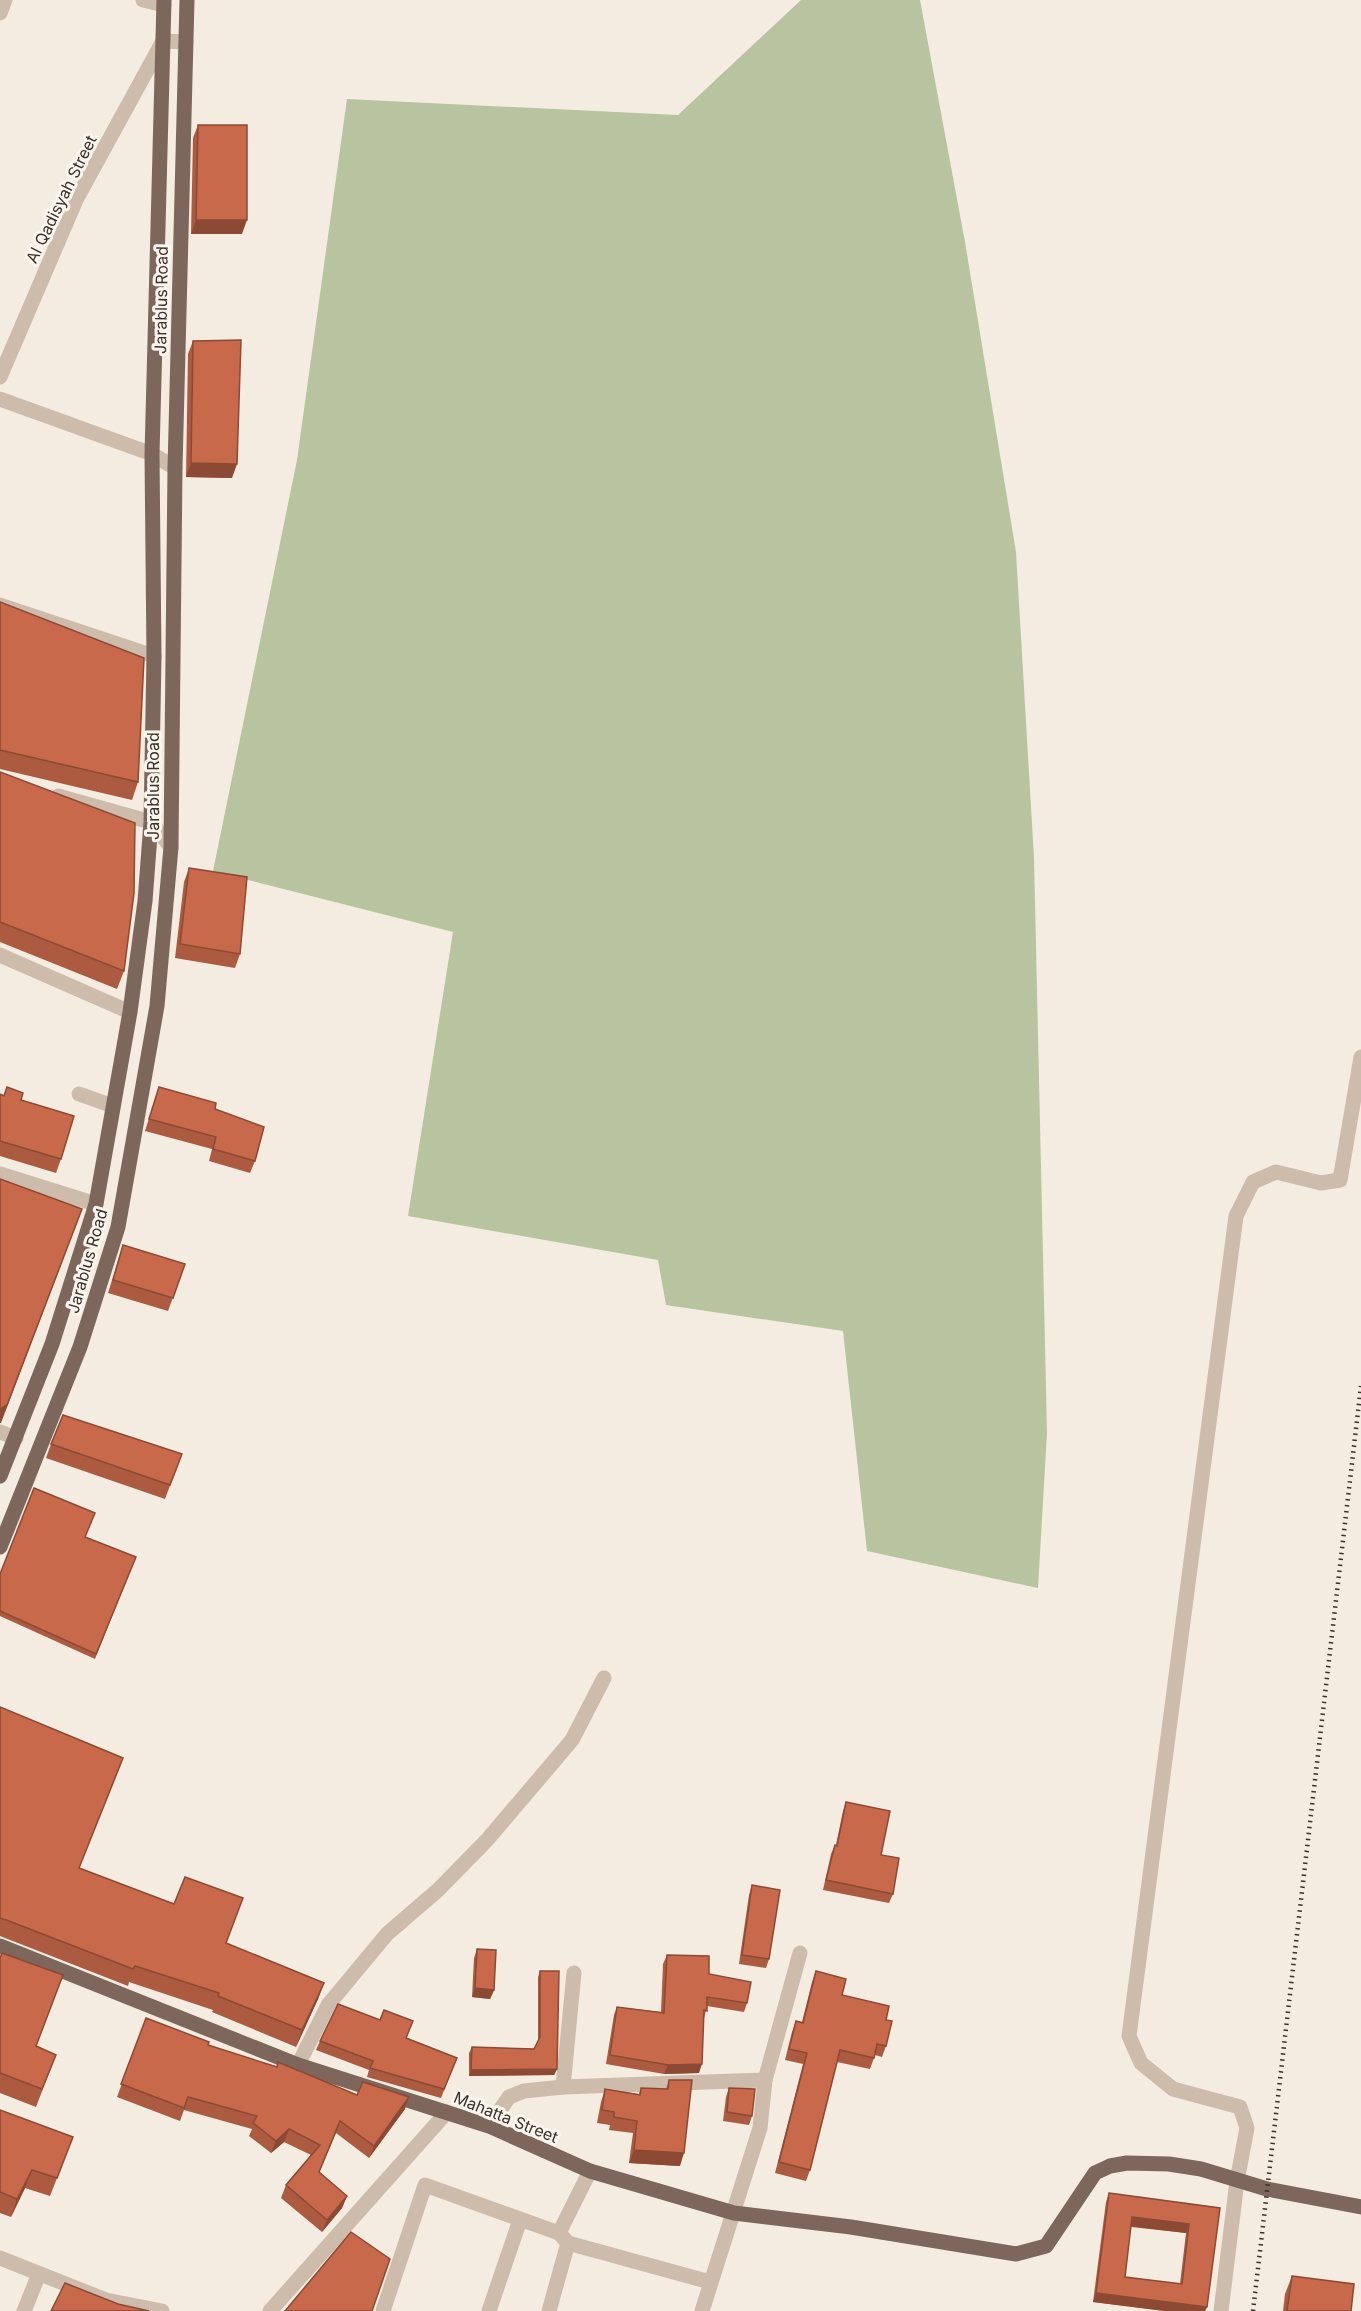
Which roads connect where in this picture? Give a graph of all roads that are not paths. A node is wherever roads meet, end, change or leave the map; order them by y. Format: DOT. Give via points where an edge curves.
graph roads {
  1 [pos="5,0"];
  2 [pos="143,0"];
  3 [pos="187,0"];
  4 [pos="164,2"];
  5 [pos="0,12"];
  6 [pos="162,41"];
  7 [pos="186,42"];
  8 [pos="0,376"];
  9 [pos="0,399"];
  10 [pos="152,454"];
  11 [pos="175,468"];
  12 [pos="0,605"];
  13 [pos="154,656"];
  14 [pos="48,794"];
  15 [pos="151,822"];
  16 [pos="171,847"];
  17 [pos="0,955"];
  18 [pos="130,1012"];
  19 [pos="1361,1057"];
  20 [pos="79,1094"];
  21 [pos="113,1106"];
  22 [pos="0,1174"];
  23 [pos="96,1204"];
  24 [pos="0,1432"];
  25 [pos="16,1438"];
  26 [pos="0,1476"];
  27 [pos="0,1547"];
  28 [pos="604,1677"];
  29 [pos="0,1946"];
  30 [pos="800,1953"];
  31 [pos="574,1973"];
  32 [pos="298,2065"];
  33 [pos="765,2080"];
  34 [pos="563,2087"];
  35 [pos="447,2112"];
  36 [pos="489,2126"];
  37 [pos="590,2171"];
  38 [pos="1238,2181"];
  39 [pos="1361,2207"];
  40 [pos="734,2213"];
  41 [pos="520,2220"];
  42 [pos="564,2238"];
  43 [pos="0,2258"];
  44 [pos="39,2274"];
  45 [pos="710,2282"];
  46 [pos="24,2311"];
  47 [pos="162,2311"];
  48 [pos="270,2311"];
  49 [pos="383,2311"];
  50 [pos="489,2311"];
  51 [pos="549,2311"];
  52 [pos="702,2311"];
  53 [pos="1221,2311"];
  1 -- 5 [label="street"];
  2 -- 4 [label="street"];
  3 -- 7 [label="main road, Jarablus Road"];
  4 -- 6 [label="main road, Jarablus Road"];
  6 -- 7 [label="street"];
  6 -- 8 [label="street, Al Qadisyah Street" via="76,200"];
  6 -- 10 [label="main road, Jarablus Road"];
  7 -- 11 [label="main road, Jarablus Road"];
  9 -- 10 [label="street"];
  10 -- 11 [label="street"];
  10 -- 13 [label="main road, Jarablus Road"];
  11 -- 16 [label="main road, Jarablus Road"];
  12 -- 13 [label="street"];
  13 -- 15 [label="main road, Jarablus Road"];
  14 -- 15 [label="street"];
  15 -- 16 [label="street"];
  15 -- 18 [label="main road, Jarablus Road"];
  16 -- 27 [label="main road, Jarablus Road" via="157,1006 118,1227 80,1347"];
  17 -- 18 [label="street"];
  18 -- 21 [label="main road, Jarablus Road"];
  19 -- 38 [label="street" via="1340,1180 1321,1183 1276,1172 1252,1182 1236,1216 1129,2036 1142,2063 1173,2089 1240,2107 1247,2128"];
  20 -- 21 [label="street"];
  21 -- 23 [label="main road, Jarablus Road"];
  22 -- 23 [label="street"];
  23 -- 25 [label="main road, Jarablus Road" via="56,1334"];
  24 -- 25 [label="street"];
  25 -- 26 [label="main road, Jarablus Road"];
  28 -- 32 [label="street" via="572,1740 487,1840 387,1934 328,2005"];
  29 -- 32 [label="main road, Mahatta Street"];
  30 -- 33 [label="street"];
  31 -- 34 [label="street"];
  32 -- 35 [label="main road, Mahatta Street"];
  33 -- 34 [label="street"];
  33 -- 40 [label="street" via="760,2128"];
  34 -- 36 [label="street" via="524,2091 509,2097"];
  35 -- 36 [label="main road, Mahatta Street"];
  35 -- 48 [label="street"];
  36 -- 37 [label="main road, Mahatta Street"];
  37 -- 40 [label="main road, Mahatta Street"];
  37 -- 42 [label="street"];
  38 -- 39 [label="main road" via="1322,2202"];
  38 -- 40 [label="main road, Mahatta Street" via="1169,2164 1110,2166 1095,2173 1046,2246 1016,2254"];
  38 -- 53 [label="street"];
  40 -- 45 [label="street"];
  41 -- 42 [label="street"];
  41 -- 49 [label="street" via="425,2185"];
  41 -- 50 [label="street"];
  42 -- 45 [label="street"];
  42 -- 51 [label="street"];
  43 -- 44 [label="street"];
  44 -- 46 [label="street"];
  44 -- 47 [label="street" via="106,2300"];
  45 -- 52 [label="street"];
}
